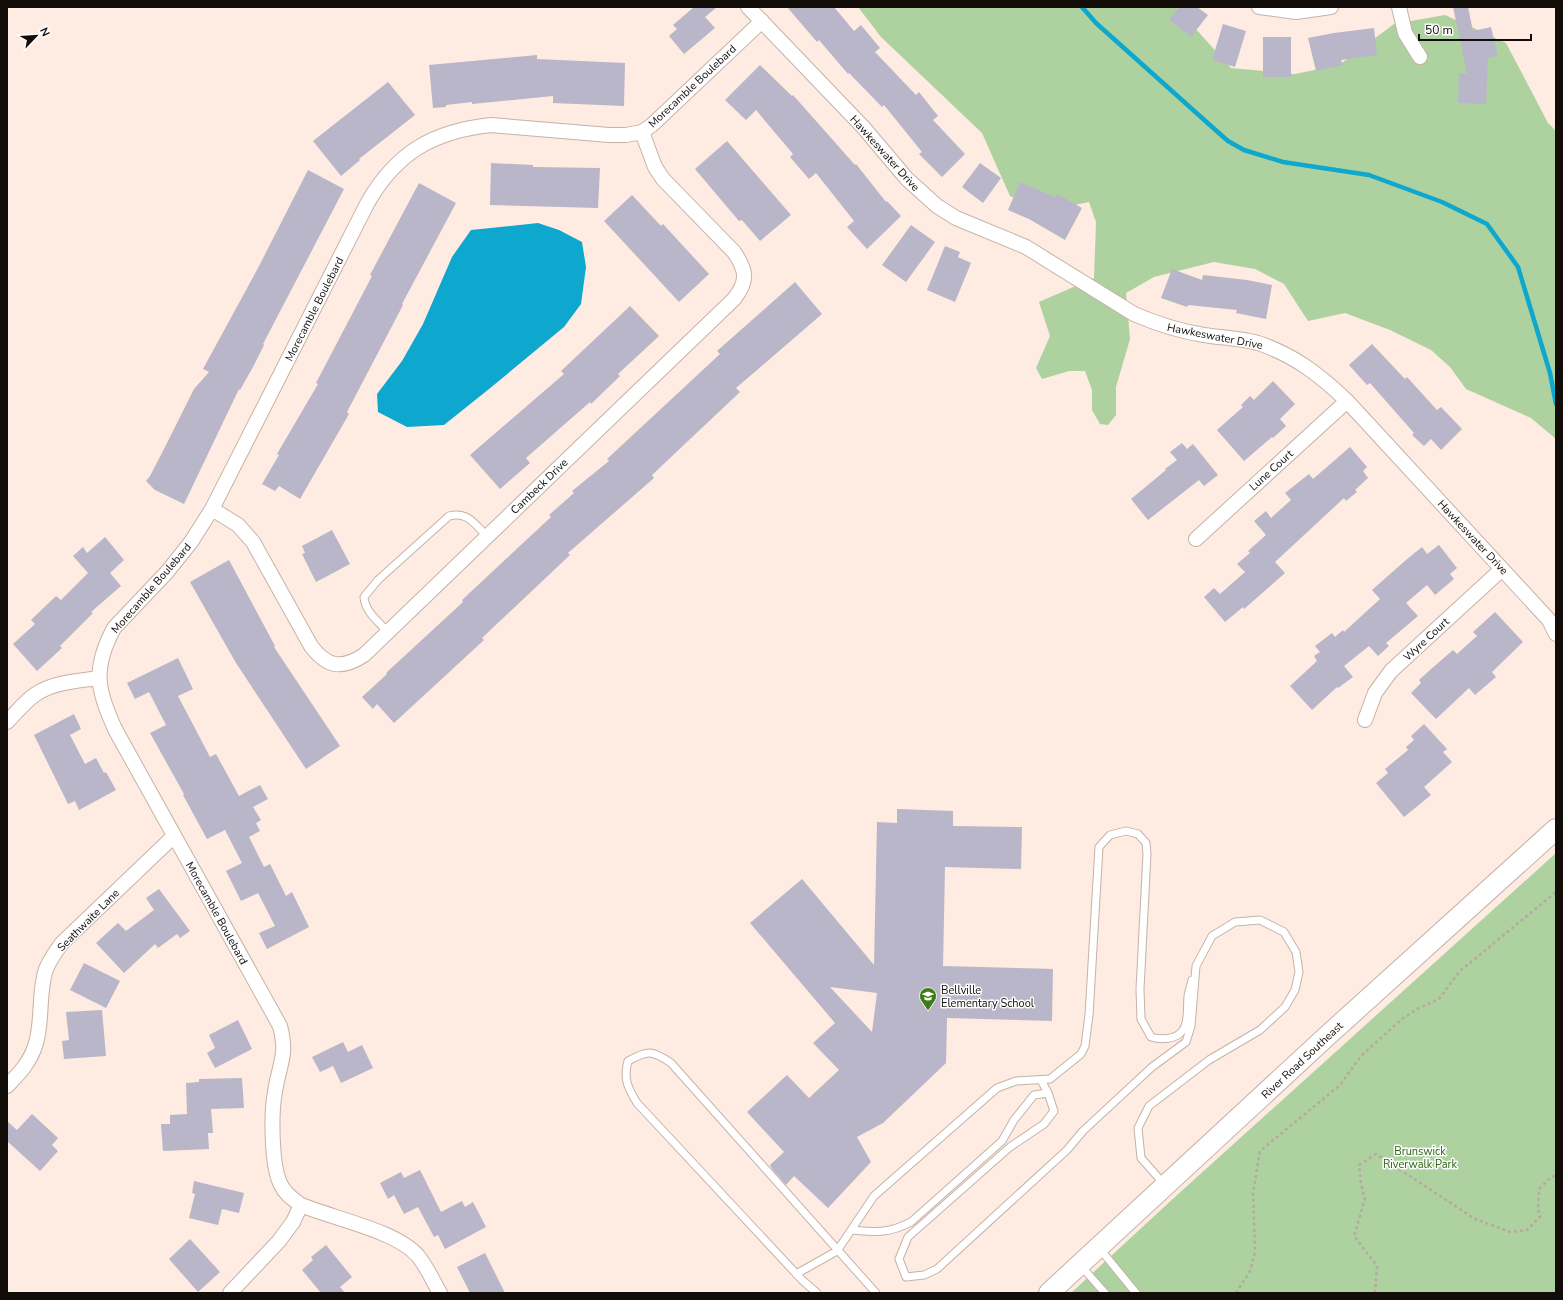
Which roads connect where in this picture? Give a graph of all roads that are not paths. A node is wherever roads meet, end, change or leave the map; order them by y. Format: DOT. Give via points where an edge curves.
graph roads {
  1 [pos="748,7"];
  2 [pos="1260,7"];
  3 [pos="1331,7"];
  4 [pos="1399,7"];
  5 [pos="762,21"];
  6 [pos="1420,57"];
  7 [pos="642,132"];
  8 [pos="1347,402"];
  9 [pos="212,510"];
  10 [pos="487,536"];
  11 [pos="1196,540"];
  12 [pos="1502,569"];
  13 [pos="388,632"];
  14 [pos="1556,634"];
  15 [pos="99,678"];
  16 [pos="1365,720"];
  17 [pos="7,722"];
  18 [pos="1556,829"];
  19 [pos="174,836"];
  20 [pos="1196,966"];
  21 [pos="1041,1080"];
  22 [pos="7,1086"];
  23 [pos="1048,1093"];
  24 [pos="1166,1185"];
  25 [pos="300,1205"];
  26 [pos="852,1230"];
  27 [pos="1098,1247"];
  28 [pos="838,1251"];
  29 [pos="1080,1265"];
  30 [pos="796,1274"];
  31 [pos="230,1293"];
  32 [pos="440,1293"];
  33 [pos="817,1293"];
  34 [pos="876,1293"];
  35 [pos="1049,1293"];
  36 [pos="1105,1293"];
  37 [pos="1136,1293"];
  1 -- 5 [label="street, Hawkeswater Drive"];
  2 -- 3 [label="street" via="1296,12"];
  4 -- 6 [label="street" via="1405,33"];
  5 -- 7 [label="street, Morecamble Boulebard" via="662,117"];
  5 -- 8 [label="street, Hawkeswater Drive" via="864,128 907,179 937,206 956,218 1026,247 1134,314 1180,330 1256,343 1273,349 1308,367"];
  7 -- 9 [label="street, Morecamble Boulebard" via="609,135 478,126 455,130 420,145 390,170 368,202"];
  7 -- 10 [label="street, Cambeck Drive" via="655,167 663,179 742,263 742,288 734,299"];
  8 -- 11 [label="street, Lune Court"];
  8 -- 12 [label="street, Hawkeswater Drive"];
  9 -- 13 [label="street, Cambeck Drive" via="238,525 250,537 320,657 340,665 353,662"];
  9 -- 15 [label="street, Morecamble Boulebard" via="167,572 114,628 104,652"];
  10 -- 13 [label="street, Cambeck Drive"];
  10 -- 13 [label="lane" via="466,516 449,516 378,580 364,597 364,604"];
  12 -- 14 [label="street, Hawkeswater Drive" via="1549,620"];
  12 -- 16 [label="street, Wyre Court" via="1391,671 1376,693"];
  15 -- 17 [label="street" via="45,689 25,703"];
  15 -- 19 [label="street, Morecamble Boulebard" via="100,693 106,710"];
  18 -- 24 [label="main road, River Road Southeast"];
  19 -- 22 [label="street, Seathwaite Lane" via="62,943 53,956 42,987 36,1042 22,1071"];
  19 -- 25 [label="street, Morecamble Boulebard" via="280,1026 284,1054 273,1107 274,1158 281,1186"];
  20 -- 21 [label="lane" via="1188,994 1183,1030 1174,1037 1161,1040 1151,1037 1141,1019 1140,989 1146,842 1138,834 1126,831 1110,835 1099,847 1085,1046 1081,1054 1059,1073 1050,1079"];
  20 -- 23 [label="lane" via="1191,1026 1186,1042 1152,1067 1083,1131 1067,1150 937,1269 924,1276 906,1277 899,1259 908,1237 1010,1147 1044,1124 1054,1111"];
  20 -- 24 [label="lane" via="1212,936 1235,922 1260,920 1284,932 1296,952 1299,972 1295,990 1285,1007 1260,1030 1210,1060 1149,1106 1138,1128 1141,1158"];
  21 -- 23 [label="lane"];
  21 -- 26 [label="lane" via="1016,1080 997,1088 874,1196"];
  23 -- 26 [label="lane" via="1034,1095 1014,1120 1002,1141 911,1222 896,1230"];
  24 -- 27 [label="main road, River Road Southeast"];
  25 -- 31 [label="street" via="293,1222 279,1242"];
  25 -- 32 [label="street, Morecamble Boulebard" via="382,1233 407,1246 418,1256"];
  26 -- 28 [label="lane"];
  27 -- 29 [label="main road, River Road Southeast"];
  27 -- 37 [label="lane"];
  28 -- 30 [label="lane"];
  28 -- 30 [label="lane" via="671,1063 657,1053 641,1054 628,1061 625,1071 627,1086 637,1103"];
  28 -- 34 [label="lane"];
  29 -- 35 [label="main road, River Road Southeast"];
  29 -- 36 [label="lane"];
  30 -- 33 [label="lane"];
}
